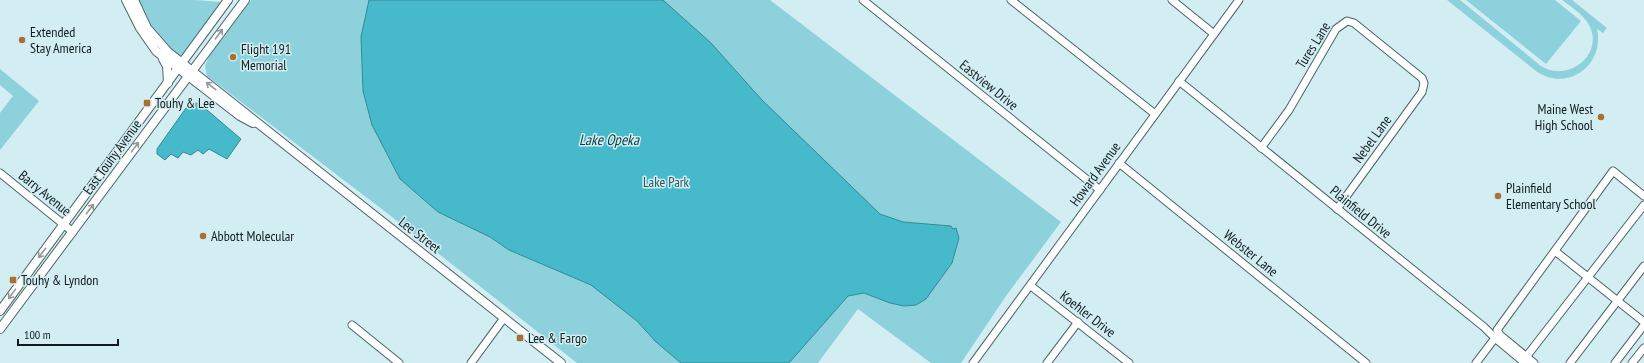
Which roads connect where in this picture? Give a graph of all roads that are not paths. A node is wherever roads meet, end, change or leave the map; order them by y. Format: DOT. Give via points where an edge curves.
graph roads {
  1 [pos="120,0"];
  2 [pos="126,0"];
  3 [pos="134,0"];
  4 [pos="228,0"];
  5 [pos="245,0"];
  6 [pos="863,0"];
  7 [pos="1011,0"];
  8 [pos="1172,0"];
  9 [pos="1239,0"];
  10 [pos="130,10"];
  11 [pos="1214,34"];
  12 [pos="161,56"];
  13 [pos="180,66"];
  14 [pos="189,73"];
  15 [pos="1179,81"];
  16 [pos="168,82"];
  17 [pos="1424,83"];
  18 [pos="1155,114"];
  19 [pos="1262,148"];
  20 [pos="1119,163"];
  21 [pos="0,173"];
  22 [pos="1100,190"];
  23 [pos="1644,196"];
  24 [pos="1644,205"];
  25 [pos="1337,209"];
  26 [pos="63,225"];
  27 [pos="73,232"];
  28 [pos="1555,251"];
  29 [pos="1644,266"];
  30 [pos="1588,278"];
  31 [pos="1030,286"];
  32 [pos="1617,301"];
  33 [pos="1,306"];
  34 [pos="12,313"];
  35 [pos="504,318"];
  36 [pos="1078,322"];
  37 [pos="1644,324"];
  38 [pos="352,325"];
  39 [pos="0,329"];
  40 [pos="1495,338"];
  41 [pos="1644,348"];
  42 [pos="1621,355"];
  43 [pos="1526,360"];
  44 [pos="399,363"];
  45 [pos="470,363"];
  46 [pos="561,363"];
  47 [pos="973,363"];
  48 [pos="1047,363"];
  49 [pos="1129,363"];
  50 [pos="1366,363"];
  51 [pos="1476,363"];
  52 [pos="1534,363"];
  53 [pos="1570,363"];
  54 [pos="1615,363"];
  55 [pos="1632,363"];
  1 -- 10 [label="main road"];
  2 -- 10 [label="main road, Lee Street"];
  3 -- 13 [label="main road, Lee Street" via="147,28"];
  4 -- 13 [label="main road, East Touhy Avenue"];
  14 -- 5 [label="main road, East Touhy Avenue, one-way"];
  6 -- 22 [label="street, Eastview Drive"];
  7 -- 18 [label="street"];
  8 -- 11 [label="street"];
  9 -- 11 [label="street, Howard Avenue"];
  10 -- 12 [label="main road, Lee Street"];
  11 -- 15 [label="street, Howard Avenue"];
  12 -- 13 [label="main road, Lee Street"];
  12 -- 16 [label="main road" via="167,66"];
  13 -- 14 [label="main road, Lee Street"];
  13 -- 16 [label="main road, East Touhy Avenue"];
  27 -- 14 [label="main road, East Touhy Avenue, one-way"];
  14 -- 35 [label="main road, Lee Street" via="240,116 263,128"];
  15 -- 18 [label="street, Howard Avenue"];
  15 -- 19 [label="street, Plainfield Drive"];
  16 -- 26 [label="main road, East Touhy Avenue"];
  17 -- 19 [label="street, Tures Lane" via="1422,78 1354,22 1347,21 1336,29 1289,110"];
  17 -- 25 [label="street, Nebel Lane" via="1422,92"];
  18 -- 20 [label="street, Howard Avenue"];
  19 -- 25 [label="street, Plainfield Drive"];
  20 -- 22 [label="street, Howard Avenue"];
  20 -- 50 [label="street, Webster Lane"];
  21 -- 26 [label="street, Barry Avenue"];
  22 -- 31 [label="street, Howard Avenue"];
  23 -- 28 [label="street" via="1613,171"];
  24 -- 30 [label="street"];
  25 -- 40 [label="street, Plainfield Drive"];
  26 -- 27 [label="street, Barry Avenue"];
  26 -- 33 [label="main road, East Touhy Avenue, one-way"];
  27 -- 34 [label="main road, East Touhy Avenue"];
  28 -- 30 [label="street"];
  28 -- 43 [label="street" via="1497,330 1500,336"];
  29 -- 32 [label="street"];
  30 -- 32 [label="street"];
  30 -- 43 [label="street"];
  31 -- 36 [label="street, Koehler Drive"];
  31 -- 47 [label="street, Howard Avenue"];
  32 -- 37 [label="street"];
  32 -- 53 [label="street"];
  33 -- 34 [label="street"];
  34 -- 39 [label="main road, East Touhy Avenue"];
  35 -- 45 [label="street"];
  35 -- 46 [label="main road, Lee Street"];
  36 -- 48 [label="street"];
  36 -- 49 [label="street, Koehler Drive"];
  37 -- 42 [label="street"];
  38 -- 44 [label="street"];
  40 -- 43 [label="street, Plainfield Drive"];
  40 -- 51 [label="street"];
  41 -- 55 [label="street"];
  42 -- 54 [label="street"];
  42 -- 55 [label="street"];
  43 -- 52 [label="street"];
}
